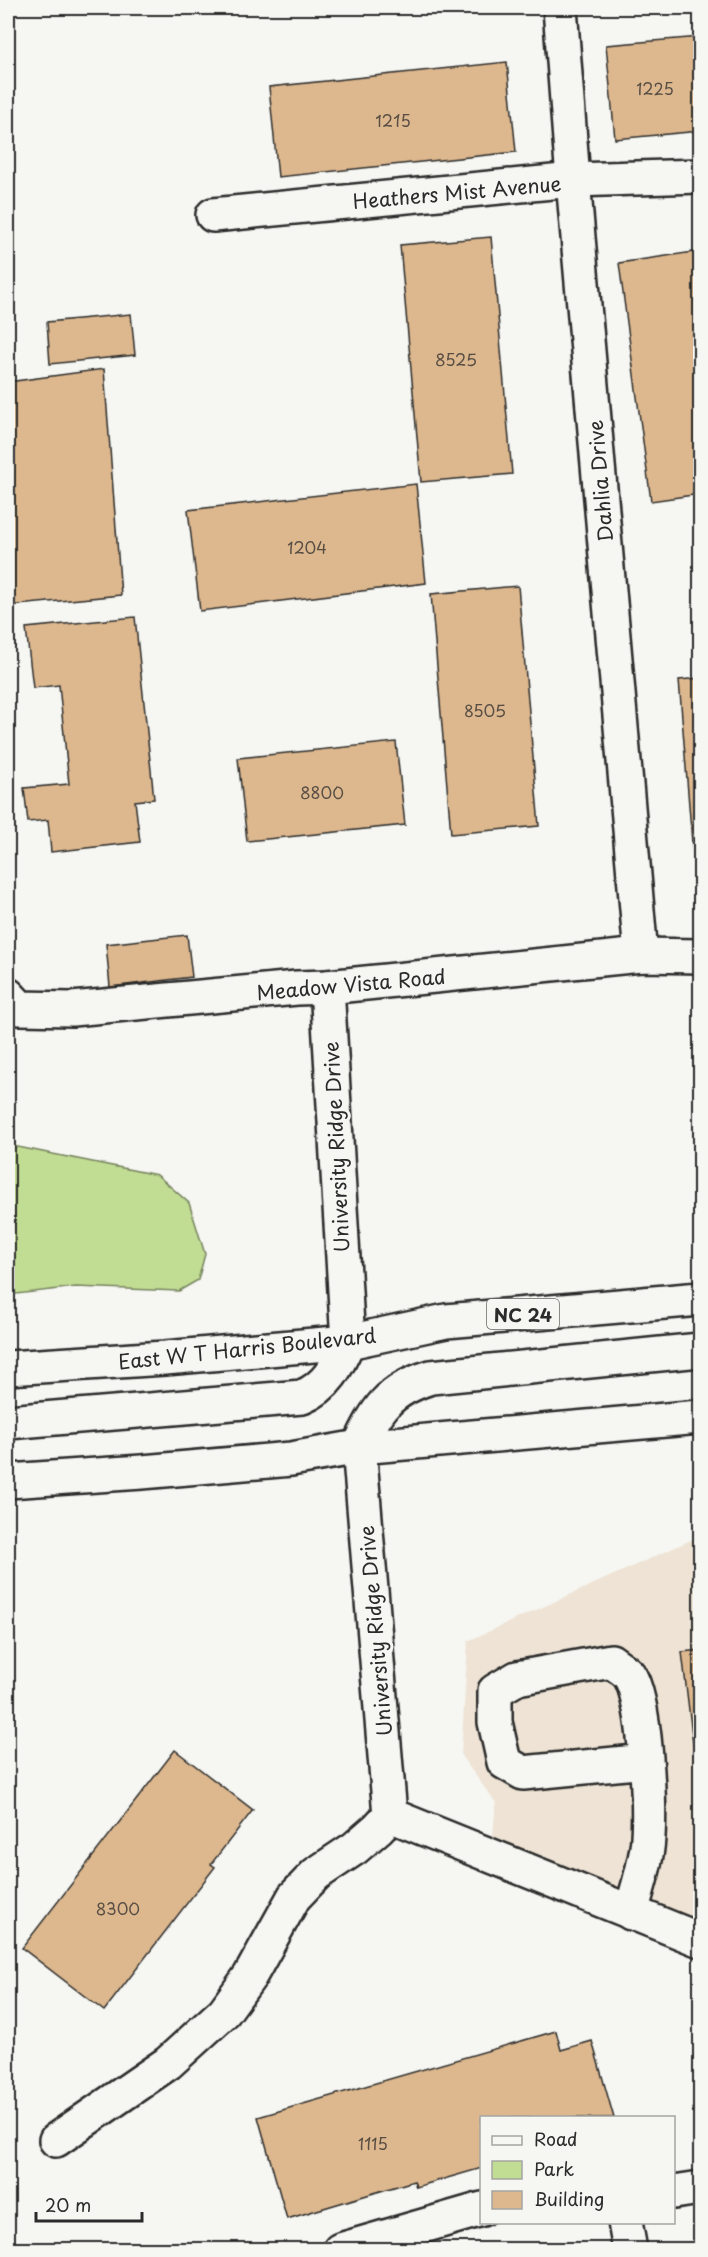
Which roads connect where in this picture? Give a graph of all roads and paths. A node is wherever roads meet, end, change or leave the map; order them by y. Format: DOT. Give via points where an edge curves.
graph roads {
  1 [pos="560,8"];
  2 [pos="700,176"];
  3 [pos="573,180"];
  4 [pos="213,215"];
  5 [pos="641,955"];
  6 [pos="700,956"];
  7 [pos="327,987"];
  8 [pos="8,995"];
  9 [pos="700,1299"];
  10 [pos="348,1342"];
  11 [pos="700,1350"];
  12 [pos="8,1368"];
  13 [pos="700,1417"];
  14 [pos="8,1422"];
  15 [pos="359,1447"];
  16 [pos="8,1481"];
  17 [pos="646,1761"];
  18 [pos="390,1815"];
  19 [pos="631,1913"];
  20 [pos="700,1940"];
  21 [pos="56,2140"];
  22 [pos="700,2188"];
  23 [pos="675,2192"];
  24 [pos="480,2210"];
  25 [pos="625,2224"];
  26 [pos="340,2250"];
  27 [pos="630,2250"];
  1 -- 3 [label="street, Dahlia Drive"];
  2 -- 3 [label="street, Heathers Mist Avenue"];
  3 -- 4 [label="street, Heathers Mist Avenue"];
  3 -- 5 [label="street, Dahlia Drive"];
  5 -- 6 [label="street, Meadow Vista Road"];
  5 -- 7 [label="street, Meadow Vista Road"];
  7 -- 8 [label="street, Meadow Vista Road" via="72,1009 20,1008"];
  7 -- 10 [label="street, University Ridge Drive"];
  9 -- 10 [label="street, East W T Harris Boulevard / NC 24" via="446,1321"];
  10 -- 12 [label="street, East W T Harris Boulevard / NC 24"];
  10 -- 14 [label="street" via="328,1379 302,1397"];
  11 -- 15 [label="street" via="431,1377 400,1390 385,1402"];
  13 -- 15 [label="street"];
  15 -- 16 [label="street" via="291,1459"];
  15 -- 18 [label="street, University Ridge Drive"];
  17 -- 17 [label="street" via="637,1692 628,1674 611,1661 517,1678 495,1691 495,1722 504,1761 523,1773"];
  17 -- 19 [label="street" via="648,1840"];
  18 -- 19 [label="street"];
  18 -- 21 [label="street" via="355,1848 316,1874 294,1897 250,1976 224,2012 168,2062"];
  19 -- 20 [label="street"];
  22 -- 23 [label="street"];
  24 -- 26 [label="street"];
  25 -- 27 [label="street"];
}
